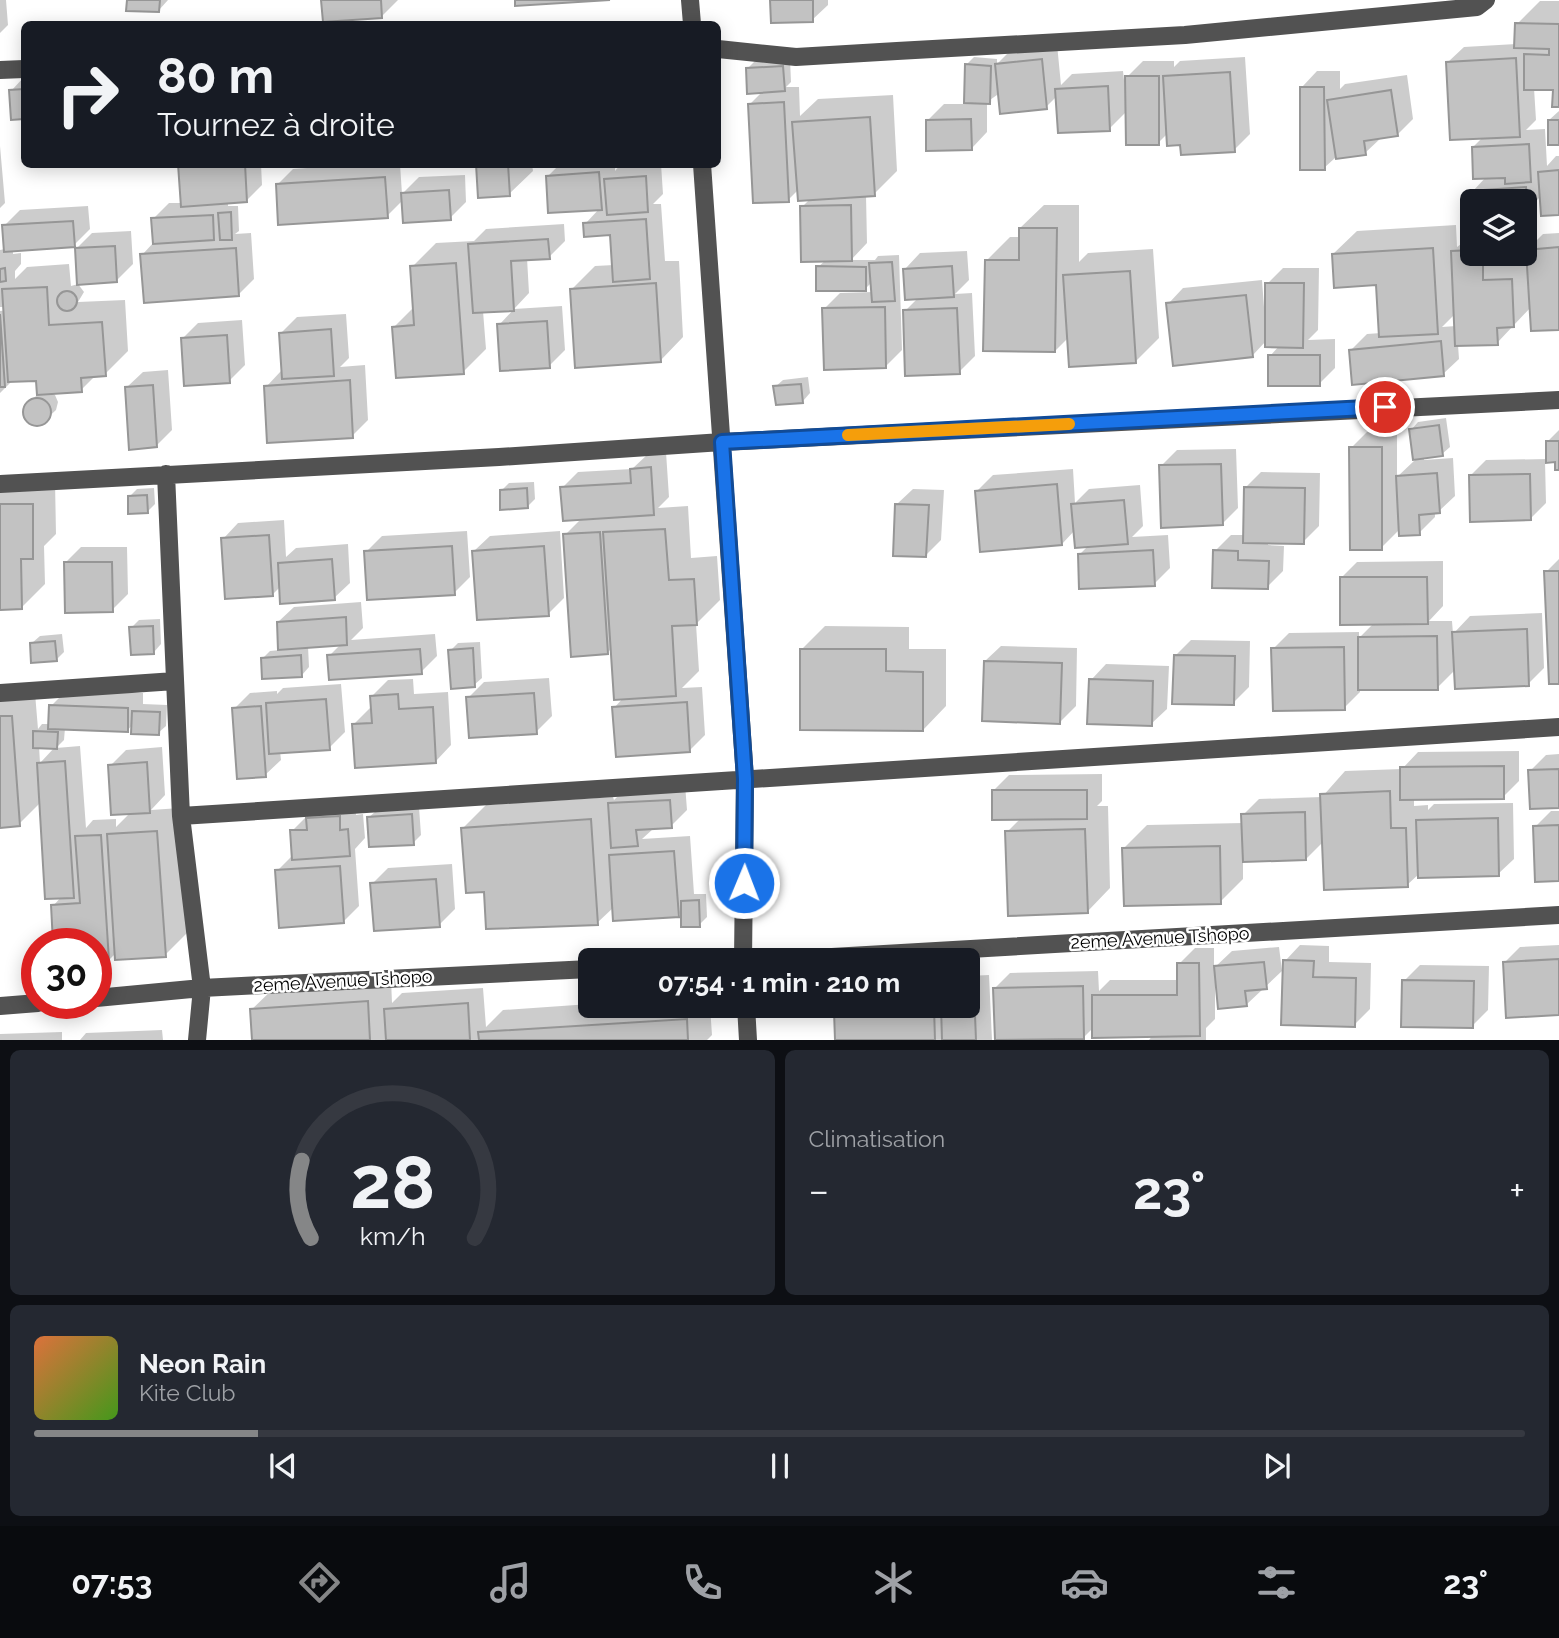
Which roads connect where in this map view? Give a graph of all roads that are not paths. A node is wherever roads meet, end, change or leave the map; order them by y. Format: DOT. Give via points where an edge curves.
graph roads {
  1 [pos="690,0"];
  2 [pos="1486,0"];
  3 [pos="692,21"];
  4 [pos="721,49"];
  5 [pos="21,69"];
  6 [pos="0,70"];
  7 [pos="702,168"];
  8 [pos="1559,400"];
  9 [pos="722,442"];
  10 [pos="166,474"];
  11 [pos="0,484"];
  12 [pos="176,681"];
  13 [pos="0,693"];
  14 [pos="1559,727"];
  15 [pos="745,779"];
  16 [pos="181,816"];
  17 [pos="1559,915"];
  18 [pos="743,948"];
  19 [pos="980,948"];
  20 [pos="578,970"];
  21 [pos="202,988"];
  22 [pos="112,996"];
  23 [pos="21,1004"];
  24 [pos="0,1006"];
  25 [pos="747,1018"];
  26 [pos="197,1040"];
  27 [pos="748,1040"];
  1 -- 3 [label="street"];
  2 -- 4 [label="street" via="1476,7 1185,35 796,57"];
  5 -- 6 [label="street"];
  7 -- 9 [label="street"];
  8 -- 9 [label="street"];
  9 -- 10 [label="street"];
  9 -- 15 [label="street"];
  10 -- 11 [label="street"];
  10 -- 12 [label="street"];
  12 -- 13 [label="street"];
  12 -- 16 [label="street"];
  14 -- 15 [label="street"];
  15 -- 16 [label="street"];
  15 -- 18 [label="street"];
  16 -- 21 [label="street"];
  17 -- 19 [label="street, 2eme Avenue Tshopo"];
  20 -- 21 [label="street, 2eme Avenue Tshopo"];
  21 -- 22 [label="street, 2eme Avenue Tshopo"];
  21 -- 26 [label="street"];
  23 -- 24 [label="street"];
  25 -- 27 [label="street"];
}
